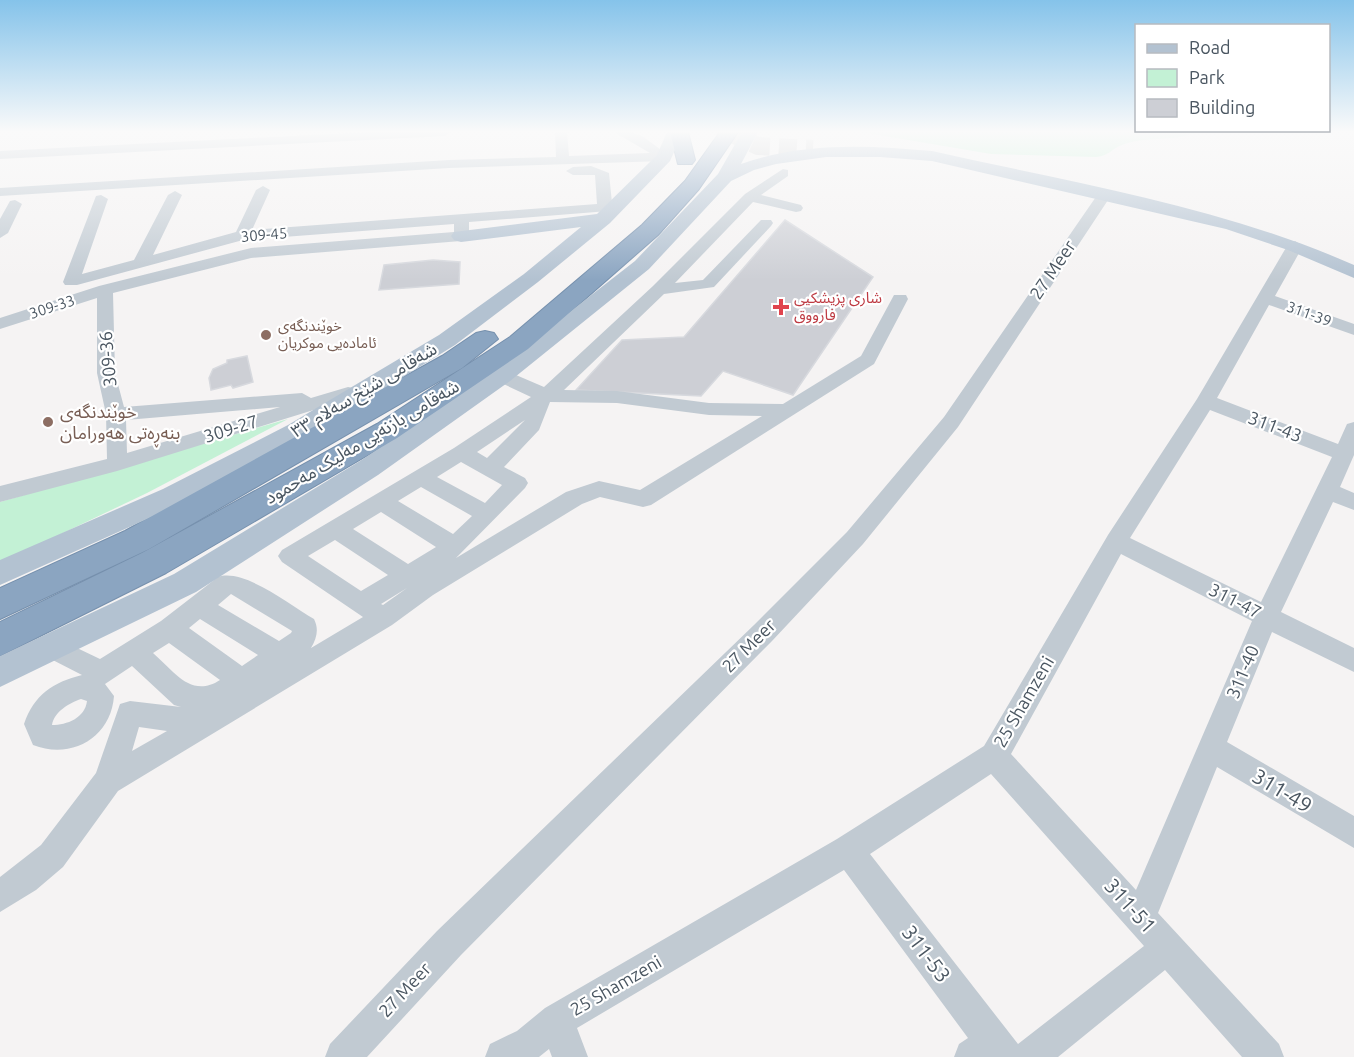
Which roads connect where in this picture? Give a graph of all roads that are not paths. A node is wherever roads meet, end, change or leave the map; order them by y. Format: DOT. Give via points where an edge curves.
graph roads {
  1 [pos="62,181"];
  2 [pos="175,181"];
  3 [pos="405,181"];
  4 [pos="603,181"];
  5 [pos="646,181"];
  6 [pos="658,181"];
  7 [pos="695,181"];
  8 [pos="721,181"];
  9 [pos="772,181"];
  10 [pos="1047,181"];
  11 [pos="1068,181"];
  12 [pos="1084,181"];
  13 [pos="56,189"];
  14 [pos="263,190"];
  15 [pos="0,192"];
  16 [pos="1105,194"];
  17 [pos="175,195"];
  18 [pos="750,197"];
  19 [pos="101,199"];
  20 [pos="7,205"];
  21 [pos="796,208"];
  22 [pos="608,211"];
  23 [pos="1209,219"];
  24 [pos="766,223"];
  25 [pos="462,228"];
  26 [pos="0,233"];
  27 [pos="242,235"];
  28 [pos="707,242"];
  29 [pos="1295,246"];
  30 [pos="739,251"];
  31 [pos="1354,260"];
  32 [pos="141,261"];
  33 [pos="1354,273"];
  34 [pos="531,278"];
  35 [pos="621,282"];
  36 [pos="105,290"];
  37 [pos="659,290"];
  38 [pos="1265,298"];
  39 [pos="900,299"];
  40 [pos="560,310"];
  41 [pos="0,324"];
  42 [pos="1354,330"];
  43 [pos="502,376"];
  44 [pos="357,394"];
  45 [pos="546,396"];
  46 [pos="330,398"];
  47 [pos="1206,401"];
  48 [pos="783,410"];
  49 [pos="116,414"];
  50 [pos="525,421"];
  51 [pos="1354,429"];
  52 [pos="278,441"];
  53 [pos="461,453"];
  54 [pos="1344,454"];
  55 [pos="117,464"];
  56 [pos="490,468"];
  57 [pos="419,477"];
  58 [pos="238,485"];
  59 [pos="1328,491"];
  60 [pos="328,492"];
  61 [pos="0,494"];
  62 [pos="381,501"];
  63 [pos="1354,502"];
  64 [pos="487,514"];
  65 [pos="234,518"];
  66 [pos="335,528"];
  67 [pos="1116,541"];
  68 [pos="455,547"];
  69 [pos="0,573"];
  70 [pos="418,582"];
  71 [pos="363,602"];
  72 [pos="0,604"];
  73 [pos="198,605"];
  74 [pos="1266,617"];
  75 [pos="383,618"];
  76 [pos="170,629"];
  77 [pos="0,640"];
  78 [pos="52,647"];
  79 [pos="135,653"];
  80 [pos="279,655"];
  81 [pos="1354,661"];
  82 [pos="0,672"];
  83 [pos="241,680"];
  84 [pos="95,691"];
  85 [pos="130,713"];
  86 [pos="202,723"];
  87 [pos="1211,748"];
  88 [pos="994,756"];
  89 [pos="108,782"];
  90 [pos="1354,833"];
  91 [pos="848,850"];
  92 [pos="0,896"];
  93 [pos="1140,918"];
  94 [pos="1167,948"];
  95 [pos="557,1020"];
  96 [pos="990,1052"];
  97 [pos="343,1057"];
  98 [pos="503,1057"];
  99 [pos="570,1057"];
  100 [pos="1030,1057"];
  101 [pos="1266,1057"];
  1 -- 13 [label="street"];
  2 -- 13 [label="street"];
  3 -- 14 [label="street"];
  4 -- 22 [label="street"];
  5 -- 22 [label="main road, شەقامی شێخ سەلام ٣٣"];
  6 -- 58 [label="highway, شەقامی بازنەیی مەلیک مەحمود" via="628,223 509,322 452,362"];
  7 -- 40 [label="highway, شەقامی بازنەیی مەلیک مەحمود" via="650,230"];
  8 -- 35 [label="main road"];
  9 -- 18 [label="street"];
  10 -- 16 [label="main road"];
  11 -- 23 [label="main road"];
  12 -- 31 [label="main road" via="1237,217"];
  13 -- 15 [label="street"];
  14 -- 17 [label="street"];
  14 -- 27 [label="street"];
  16 -- 23 [label="main road"];
  16 -- 97 [label="street, 27 Meer" via="951,422 855,538 449,943"];
  17 -- 19 [label="street"];
  17 -- 32 [label="street"];
  18 -- 21 [label="street"];
  18 -- 28 [label="street"];
  19 -- 20 [label="street"];
  19 -- 32 [label="street, 309-45" via="71,282"];
  20 -- 26 [label="street"];
  22 -- 25 [label="main road"];
  22 -- 34 [label="main road, شەقامی شێخ سەلام ٣٣"];
  23 -- 29 [label="main road"];
  24 -- 30 [label="street"];
  25 -- 27 [label="street, 309-45"];
  25 -- 34 [label="main road" via="501,238 528,251"];
  25 -- 36 [label="street, 309-33" via="251,253"];
  27 -- 32 [label="street, 309-45"];
  28 -- 30 [label="street"];
  28 -- 37 [label="street"];
  29 -- 33 [label="main road"];
  29 -- 38 [label="street, 25 Shamzeni"];
  30 -- 37 [label="street" via="708,284"];
  34 -- 44 [label="main road, شەقامی شێخ سەلام ٣٣" via="447,340"];
  35 -- 40 [label="highway"];
  35 -- 43 [label="main road"];
  36 -- 41 [label="street, 309-33"];
  36 -- 49 [label="street, 309-36" via="106,373"];
  37 -- 45 [label="street"];
  38 -- 42 [label="street, 311-39"];
  38 -- 47 [label="street, 25 Shamzeni"];
  39 -- 48 [label="street" via="868,360"];
  40 -- 65 [label="highway, شەقامی بازنەیی مەلیک مەحمود" via="519,343 387,431"];
  43 -- 45 [label="street"];
  43 -- 60 [label="main road"];
  44 -- 46 [label="street, 309-27"];
  44 -- 52 [label="main road, شەقامی شێخ سەلام ٣٣"];
  45 -- 48 [label="street" via="617,397 709,409"];
  45 -- 50 [label="street"];
  46 -- 49 [label="street" via="270,399"];
  46 -- 55 [label="street, 309-27"];
  47 -- 54 [label="street, 311-43"];
  47 -- 67 [label="street, 25 Shamzeni"];
  48 -- 70 [label="street" via="643,499 599,489 581,494"];
  49 -- 55 [label="street, 309-36"];
  50 -- 53 [label="street"];
  50 -- 56 [label="street"];
  51 -- 54 [label="street, 311-40"];
  52 -- 58 [label="highway"];
  52 -- 69 [label="main road, شەقامی شێخ سەلام ٣٣" via="173,496"];
  53 -- 56 [label="street"];
  53 -- 57 [label="street"];
  54 -- 59 [label="street, 311-40"];
  55 -- 61 [label="street, 309-27"];
  56 -- 64 [label="street" via="517,483"];
  57 -- 62 [label="street"];
  57 -- 64 [label="street"];
  58 -- 72 [label="highway, شەقامی بازنەیی مەلیک مەحمود" via="137,540"];
  59 -- 63 [label="street"];
  59 -- 74 [label="street, 311-40"];
  60 -- 65 [label="highway"];
  60 -- 78 [label="main road" via="185,583"];
  62 -- 66 [label="street"];
  62 -- 68 [label="street"];
  64 -- 68 [label="street"];
  65 -- 77 [label="highway, شەقامی بازنەیی مەلیک مەحمود"];
  66 -- 70 [label="street"];
  66 -- 71 [label="street" via="290,556"];
  67 -- 74 [label="street, 311-47"];
  67 -- 88 [label="street, 25 Shamzeni"];
  68 -- 70 [label="street"];
  70 -- 71 [label="street"];
  70 -- 75 [label="street"];
  71 -- 75 [label="street"];
  73 -- 76 [label="street"];
  73 -- 80 [label="street"];
  73 -- 80 [label="street" via="218,588 234,584 305,626 303,639"];
  74 -- 81 [label="street, 311-47"];
  74 -- 87 [label="street, 311-40"];
  75 -- 86 [label="street"];
  76 -- 79 [label="street"];
  76 -- 83 [label="street"];
  78 -- 82 [label="main road"];
  78 -- 84 [label="street" via="90,665"];
  79 -- 83 [label="street" via="183,696 203,700 219,695"];
  79 -- 84 [label="street"];
  80 -- 83 [label="street"];
  84 -- 85 [label="street"];
  85 -- 86 [label="street"];
  85 -- 89 [label="street"];
  86 -- 89 [label="street"];
  87 -- 90 [label="street, 311-49"];
  87 -- 93 [label="street, 311-40"];
  88 -- 91 [label="street, 25 Shamzeni"];
  88 -- 93 [label="street, 311-51"];
  89 -- 92 [label="street" via="52,856"];
  91 -- 95 [label="street, 25 Shamzeni"];
  91 -- 96 [label="street, 311-53"];
  93 -- 94 [label="street, 311-51"];
  94 -- 100 [label="street"];
  94 -- 101 [label="street, 311-51"];
  95 -- 98 [label="street, 25 Shamzeni" via="529,1043"];
  95 -- 99 [label="street"];
}
